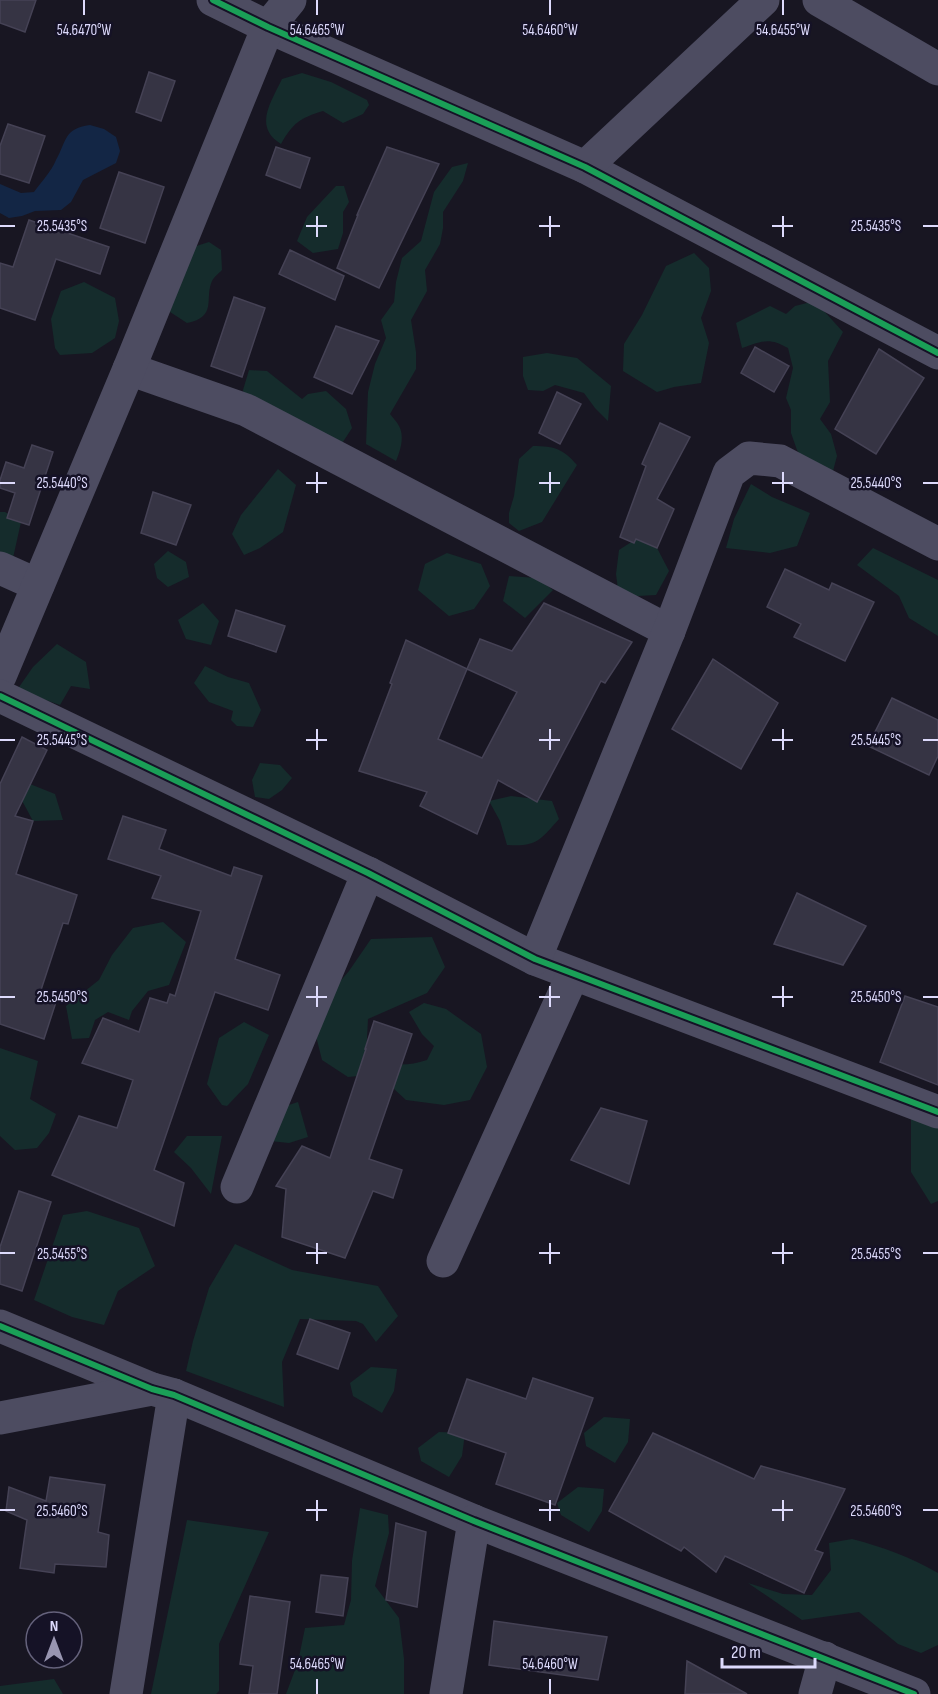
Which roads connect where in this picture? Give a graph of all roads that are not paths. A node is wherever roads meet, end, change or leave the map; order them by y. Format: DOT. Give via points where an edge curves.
graph roads {
  1 [pos="213,0"];
  2 [pos="290,0"];
  3 [pos="763,0"];
  4 [pos="819,0"];
  5 [pos="268,27"];
  6 [pos="938,69"];
  7 [pos="585,168"];
  8 [pos="938,353"];
  9 [pos="129,369"];
  10 [pos="938,544"];
  11 [pos="0,568"];
  12 [pos="38,585"];
  13 [pos="669,631"];
  14 [pos="0,676"];
  15 [pos="0,696"];
  16 [pos="368,873"];
  17 [pos="535,959"];
  18 [pos="573,974"];
  19 [pos="938,1112"];
  20 [pos="237,1187"];
  21 [pos="443,1261"];
  22 [pos="0,1326"];
  23 [pos="163,1392"];
  24 [pos="0,1418"];
  25 [pos="474,1521"];
  26 [pos="825,1658"];
  27 [pos="126,1694"];
  28 [pos="447,1694"];
  29 [pos="815,1694"];
  30 [pos="914,1694"];
  1 -- 5 [label="street"];
  2 -- 5 [label="street"];
  3 -- 7 [label="street"];
  4 -- 6 [label="street"];
  5 -- 7 [label="street"];
  5 -- 9 [label="street"];
  7 -- 8 [label="street"];
  9 -- 12 [label="street"];
  9 -- 13 [label="street" via="246,410"];
  10 -- 13 [label="street" via="780,461 750,458 729,473"];
  11 -- 12 [label="street"];
  12 -- 14 [label="street"];
  13 -- 17 [label="street"];
  15 -- 16 [label="street"];
  16 -- 17 [label="street"];
  16 -- 20 [label="street"];
  17 -- 18 [label="street"];
  18 -- 19 [label="street"];
  18 -- 21 [label="street"];
  22 -- 23 [label="street"];
  23 -- 24 [label="street"];
  23 -- 25 [label="street"];
  23 -- 27 [label="street"];
  25 -- 26 [label="street"];
  25 -- 28 [label="street"];
  26 -- 29 [label="street"];
  26 -- 30 [label="street"];
}
